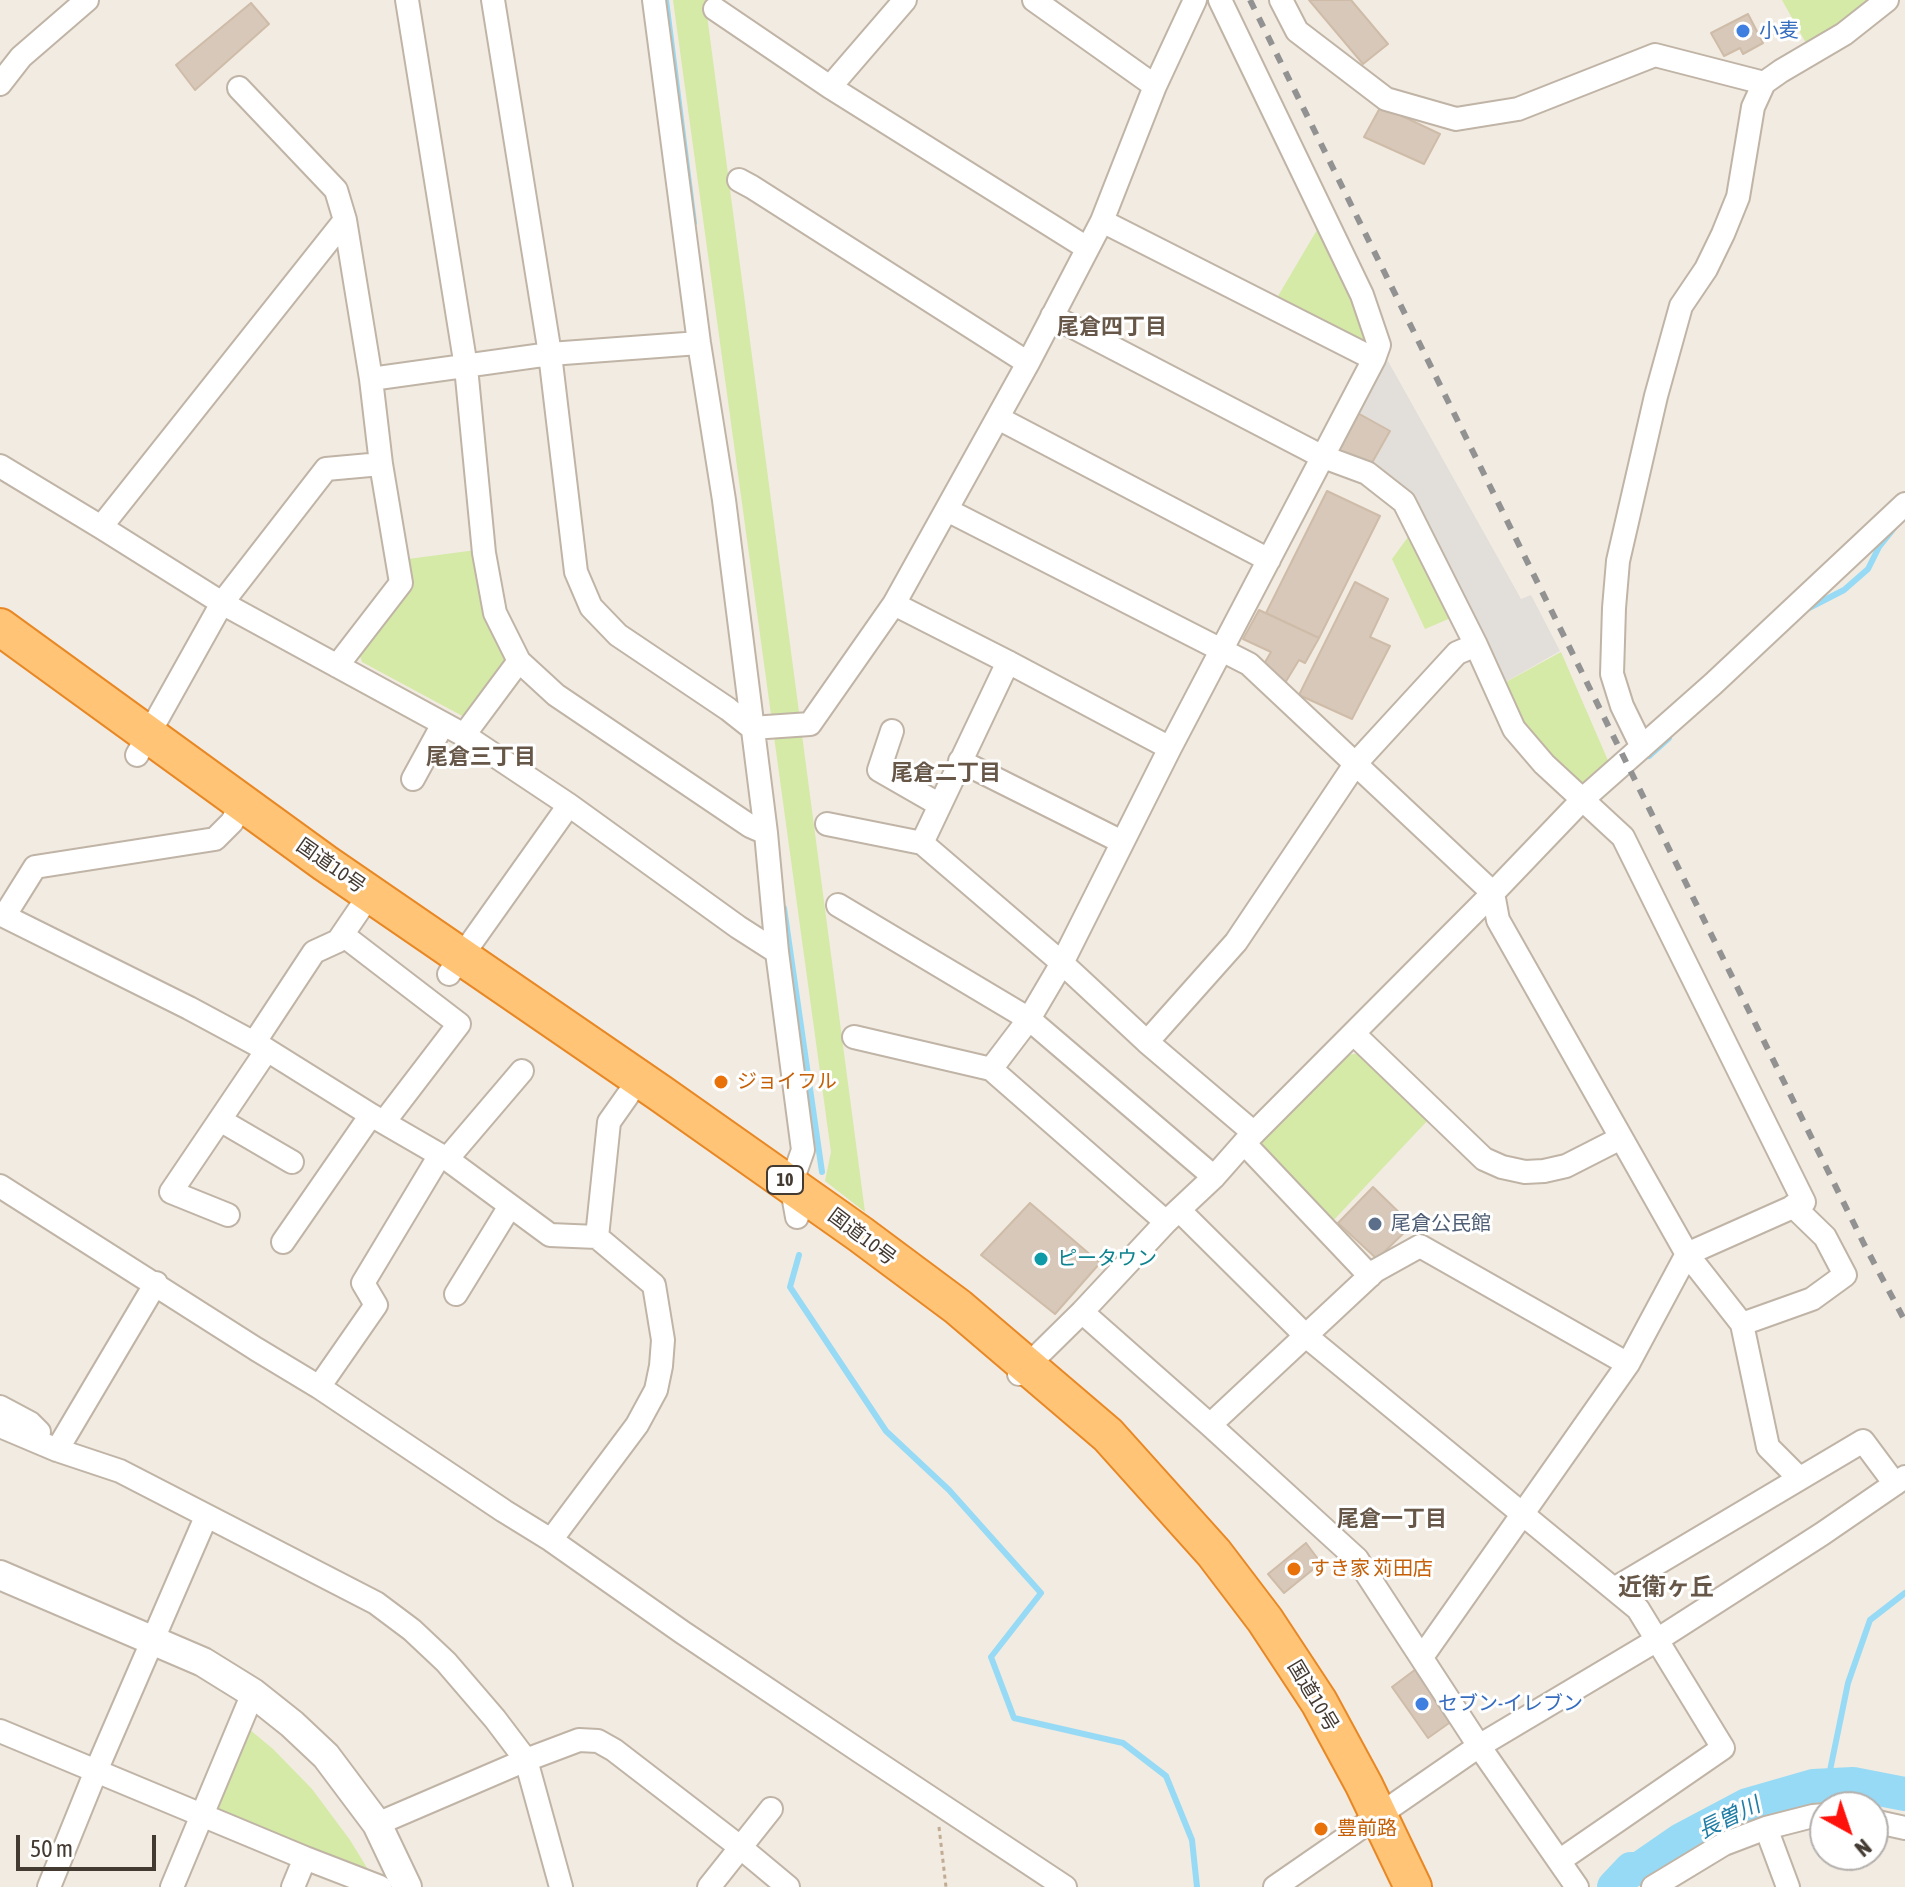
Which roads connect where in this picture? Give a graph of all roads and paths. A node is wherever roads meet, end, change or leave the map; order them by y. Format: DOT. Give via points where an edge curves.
graph roads {
  1 [pos="87,0"];
  2 [pos="407,0"];
  3 [pos="493,0"];
  4 [pos="654,0"];
  5 [pos="905,0"];
  6 [pos="1034,0"];
  7 [pos="1195,0"];
  8 [pos="1220,0"];
  9 [pos="1281,0"];
  10 [pos="1887,0"];
  11 [pos="715,9"];
  12 [pos="1764,83"];
  13 [pos="0,84"];
  14 [pos="1155,86"];
  15 [pos="830,87"];
  16 [pos="239,88"];
  17 [pos="739,180"];
  18 [pos="345,220"];
  19 [pos="1102,221"];
  20 [pos="1087,248"];
  21 [pos="1052,316"];
  22 [pos="699,343"];
  23 [pos="550,354"];
  24 [pos="1374,359"];
  25 [pos="1028,363"];
  26 [pos="466,367"];
  27 [pos="371,379"];
  28 [pos="998,418"];
  29 [pos="1321,456"];
  30 [pos="381,464"];
  31 [pos="0,466"];
  32 [pos="1905,504"];
  33 [pos="947,510"];
  34 [pos="101,527"];
  35 [pos="1269,560"];
  36 [pos="222,603"];
  37 [pos="894,604"];
  38 [pos="0,627"];
  39 [pos="1476,645"];
  40 [pos="1222,651"];
  41 [pos="0,658"];
  42 [pos="519,661"];
  43 [pos="1008,662"];
  44 [pos="337,666"];
  45 [pos="443,724"];
  46 [pos="752,728"];
  47 [pos="892,731"];
  48 [pos="464,735"];
  49 [pos="143,745"];
  50 [pos="1642,747"];
  51 [pos="1170,748"];
  52 [pos="960,761"];
  53 [pos="1356,763"];
  54 [pos="413,779"];
  55 [pos="1583,799"];
  56 [pos="569,805"];
  57 [pos="940,805"];
  58 [pos="237,812"];
  59 [pos="827,824"];
  60 [pos="766,833"];
  61 [pos="1122,842"];
  62 [pos="922,843"];
  63 [pos="1493,893"];
  64 [pos="838,905"];
  65 [pos="2,914"];
  66 [pos="357,914"];
  67 [pos="777,952"];
  68 [pos="1062,963"];
  69 [pos="455,965"];
  70 [pos="1029,1019"];
  71 [pos="1354,1034"];
  72 [pos="854,1037"];
  73 [pos="1147,1042"];
  74 [pos="260,1047"];
  75 [pos="991,1069"];
  76 [pos="522,1071"];
  77 [pos="628,1095"];
  78 [pos="377,1118"];
  79 [pos="220,1120"];
  80 [pos="1249,1138"];
  81 [pos="1621,1138"];
  82 [pos="444,1157"];
  83 [pos="292,1162"];
  84 [pos="1214,1177"];
  85 [pos="0,1186"];
  86 [pos="794,1200"];
  87 [pos="510,1206"];
  88 [pos="1793,1206"];
  89 [pos="228,1215"];
  90 [pos="1173,1216"];
  91 [pos="597,1237"];
  92 [pos="283,1242"];
  93 [pos="1687,1254"];
  94 [pos="1370,1276"];
  95 [pos="156,1283"];
  96 [pos="456,1294"];
  97 [pos="1082,1312"];
  98 [pos="1742,1324"];
  99 [pos="1306,1336"];
  100 [pos="1628,1364"];
  101 [pos="1022,1372"];
  102 [pos="319,1387"];
  103 [pos="0,1407"];
  104 [pos="1210,1425"];
  105 [pos="0,1426"];
  106 [pos="57,1450"];
  107 [pos="1799,1478"];
  108 [pos="1900,1480"];
  109 [pos="1522,1514"];
  110 [pos="206,1517"];
  111 [pos="551,1540"];
  112 [pos="0,1575"];
  113 [pos="1614,1589"];
  114 [pos="153,1640"];
  115 [pos="1657,1640"];
  116 [pos="1422,1657"];
  117 [pos="253,1693"];
  118 [pos="0,1731"];
  119 [pos="1479,1746"];
  120 [pos="526,1760"];
  121 [pos="96,1771"];
  122 [pos="936,1802"];
  123 [pos="771,1809"];
  124 [pos="201,1815"];
  125 [pos="1809,1817"];
  126 [pos="1370,1822"];
  127 [pos="377,1824"];
  128 [pos="1766,1828"];
  129 [pos="740,1847"];
  130 [pos="305,1858"];
  131 [pos="1559,1861"];
  132 [pos="49,1887"];
  133 [pos="172,1887"];
  134 [pos="293,1887"];
  135 [pos="380,1887"];
  136 [pos="407,1887"];
  137 [pos="561,1887"];
  138 [pos="709,1887"];
  139 [pos="788,1887"];
  140 [pos="946,1887"];
  141 [pos="1065,1887"];
  142 [pos="1275,1887"];
  143 [pos="1389,1887"];
  144 [pos="1413,1887"];
  145 [pos="1577,1887"];
  146 [pos="1653,1887"];
  147 [pos="1788,1887"];
  1 -- 13 [label="street" via="21,57"];
  2 -- 26 [label="street"];
  3 -- 23 [label="street"];
  4 -- 22 [label="street"];
  5 -- 15 [label="street"];
  6 -- 14 [label="street"];
  7 -- 14 [label="street"];
  8 -- 24 [label="street" via="1362,295 1379,345"];
  9 -- 12 [label="street" via="1297,31 1386,99 1456,119 1518,109 1655,55"];
  10 -- 12 [label="street" via="1844,34"];
  11 -- 15 [label="street"];
  12 -- 50 [label="street" via="1753,107 1738,197 1706,269 1681,306 1618,561 1612,674"];
  14 -- 19 [label="street"];
  15 -- 20 [label="street"];
  16 -- 18 [label="street" via="336,190"];
  17 -- 25 [label="street"];
  18 -- 27 [label="street"];
  18 -- 34 [label="street"];
  19 -- 20 [label="street"];
  19 -- 24 [label="street"];
  20 -- 21 [label="street"];
  21 -- 25 [label="street"];
  21 -- 29 [label="street"];
  22 -- 23 [label="street"];
  22 -- 46 [label="street"];
  23 -- 26 [label="street"];
  23 -- 46 [label="street" via="576,572 591,607 618,635"];
  24 -- 29 [label="street"];
  25 -- 28 [label="street"];
  26 -- 27 [label="street"];
  26 -- 42 [label="street" via="484,553 495,613"];
  27 -- 30 [label="street"];
  28 -- 33 [label="street"];
  28 -- 35 [label="street"];
  29 -- 35 [label="street"];
  29 -- 39 [label="street" via="1367,473 1404,502"];
  30 -- 36 [label="street" via="326,469"];
  30 -- 44 [label="street" via="401,583"];
  31 -- 34 [label="street"];
  32 -- 50 [label="street"];
  33 -- 37 [label="street"];
  33 -- 40 [label="street"];
  34 -- 36 [label="street"];
  35 -- 40 [label="street"];
  36 -- 44 [label="street"];
  36 -- 49 [label="street"];
  37 -- 43 [label="street"];
  37 -- 46 [label="street" via="810,724"];
  38 -- 49 [label="highway, 国道10号 / 10"];
  39 -- 53 [label="street" via="1457,653"];
  39 -- 55 [label="street" via="1514,729"];
  40 -- 51 [label="street"];
  40 -- 53 [label="street" via="1249,664"];
  41 -- 49 [label="highway, 国道10号 / 10"];
  42 -- 48 [label="street"];
  42 -- 60 [label="street" via="556,695"];
  43 -- 51 [label="street"];
  43 -- 52 [label="street"];
  44 -- 45 [label="street"];
  45 -- 48 [label="street"];
  45 -- 54 [label="street"];
  46 -- 60 [label="street"];
  47 -- 57 [label="street" via="879,770"];
  48 -- 56 [label="street"];
  49 -- 58 [label="highway, 国道10号 / 10"];
  50 -- 55 [label="street"];
  51 -- 61 [label="street"];
  52 -- 57 [label="street"];
  52 -- 61 [label="street"];
  53 -- 63 [label="street"];
  53 -- 73 [label="street" via="1236,942"];
  55 -- 63 [label="street"];
  55 -- 88 [label="street" via="1623,837 1804,1202"];
  56 -- 67 [label="street"];
  56 -- 69 [label="street"];
  57 -- 62 [label="street"];
  58 -- 65 [label="street" via="215,839 35,867"];
  58 -- 66 [label="highway, 国道10号 / 10"];
  59 -- 62 [label="street"];
  60 -- 67 [label="street"];
  61 -- 68 [label="street"];
  62 -- 68 [label="street"];
  63 -- 71 [label="street"];
  63 -- 81 [label="street" via="1498,920"];
  64 -- 70 [label="street"];
  65 -- 74 [label="street"];
  66 -- 69 [label="highway, 国道10号 / 10"];
  66 -- 74 [label="street" via="338,941 314,952"];
  66 -- 78 [label="street" via="459,1024"];
  67 -- 86 [label="street" via="803,1150"];
  68 -- 70 [label="street"];
  68 -- 73 [label="street"];
  69 -- 77 [label="highway, 国道10号 / 10"];
  69 -- 86 [label="highway, 国道10号 / 10"];
  70 -- 75 [label="street"];
  70 -- 84 [label="street"];
  71 -- 80 [label="street"];
  71 -- 81 [label="street" via="1484,1159 1502,1167 1525,1172 1566,1166"];
  72 -- 75 [label="street"];
  73 -- 80 [label="street"];
  74 -- 78 [label="street"];
  74 -- 79 [label="street"];
  75 -- 90 [label="street"];
  76 -- 82 [label="street"];
  77 -- 86 [label="highway, 国道10号 / 10"];
  77 -- 91 [label="street" via="609,1122"];
  78 -- 82 [label="street"];
  78 -- 92 [label="street"];
  79 -- 83 [label="street"];
  79 -- 89 [label="street" via="171,1192"];
  80 -- 84 [label="street"];
  80 -- 94 [label="street"];
  81 -- 93 [label="street"];
  82 -- 87 [label="street"];
  82 -- 102 [label="street" via="363,1283 376,1305"];
  84 -- 90 [label="street"];
  85 -- 95 [label="street"];
  86 -- 101 [label="highway, 国道10号 / 10" via="958,1307"];
  87 -- 91 [label="street" via="550,1235"];
  87 -- 96 [label="street"];
  88 -- 93 [label="street"];
  88 -- 98 [label="street" via="1825,1237 1845,1275 1812,1299"];
  90 -- 97 [label="street"];
  90 -- 99 [label="street"];
  91 -- 111 [label="street" via="654,1285 663,1340 661,1366 656,1390 637,1425"];
  93 -- 98 [label="street"];
  93 -- 100 [label="street"];
  94 -- 99 [label="street"];
  94 -- 100 [label="street" via="1420,1246"];
  95 -- 102 [label="street"];
  95 -- 106 [label="street"];
  97 -- 101 [label="street"];
  97 -- 104 [label="street"];
  98 -- 107 [label="street" via="1768,1447"];
  99 -- 104 [label="street"];
  99 -- 109 [label="street"];
  100 -- 109 [label="street"];
  101 -- 126 [label="highway, 国道10号 / 10" via="1108,1435 1214,1553 1319,1702"];
  102 -- 111 [label="street"];
  103 -- 106 [label="street" via="30,1423"];
  104 -- 116 [label="street" via="1357,1559"];
  105 -- 106 [label="street"];
  106 -- 110 [label="street" via="120,1471"];
  107 -- 108 [label="street" via="1863,1441"];
  107 -- 113 [label="street"];
  108 -- 115 [label="street"];
  109 -- 113 [label="street"];
  109 -- 116 [label="street"];
  110 -- 114 [label="street"];
  110 -- 120 [label="street" via="376,1603 412,1630 446,1662"];
  111 -- 122 [label="street"];
  112 -- 114 [label="street"];
  113 -- 115 [label="street" via="1638,1609"];
  114 -- 117 [label="street"];
  114 -- 121 [label="street"];
  115 -- 119 [label="street"];
  115 -- 131 [label="street" via="1723,1748"];
  116 -- 119 [label="street"];
  117 -- 124 [label="street"];
  117 -- 127 [label="street" via="326,1756"];
  118 -- 121 [label="street"];
  119 -- 126 [label="street"];
  119 -- 131 [label="street"];
  120 -- 127 [label="street"];
  120 -- 129 [label="street" via="579,1740 598,1741"];
  120 -- 137 [label="street"];
  121 -- 124 [label="street"];
  121 -- 132 [label="street"];
  122 -- 140 [label="path"];
  122 -- 141 [label="street"];
  123 -- 129 [label="street"];
  124 -- 130 [label="street"];
  124 -- 133 [label="street"];
  125 -- 128 [label="street"];
  126 -- 142 [label="street"];
  126 -- 143 [label="highway, 国道10号 / 10"];
  126 -- 144 [label="highway, 国道10号 / 10"];
  127 -- 136 [label="street"];
  128 -- 146 [label="street" via="1724,1844"];
  128 -- 147 [label="street"];
  129 -- 138 [label="street"];
  129 -- 139 [label="street"];
  130 -- 134 [label="street"];
  130 -- 135 [label="street"];
  131 -- 145 [label="street"];
}
